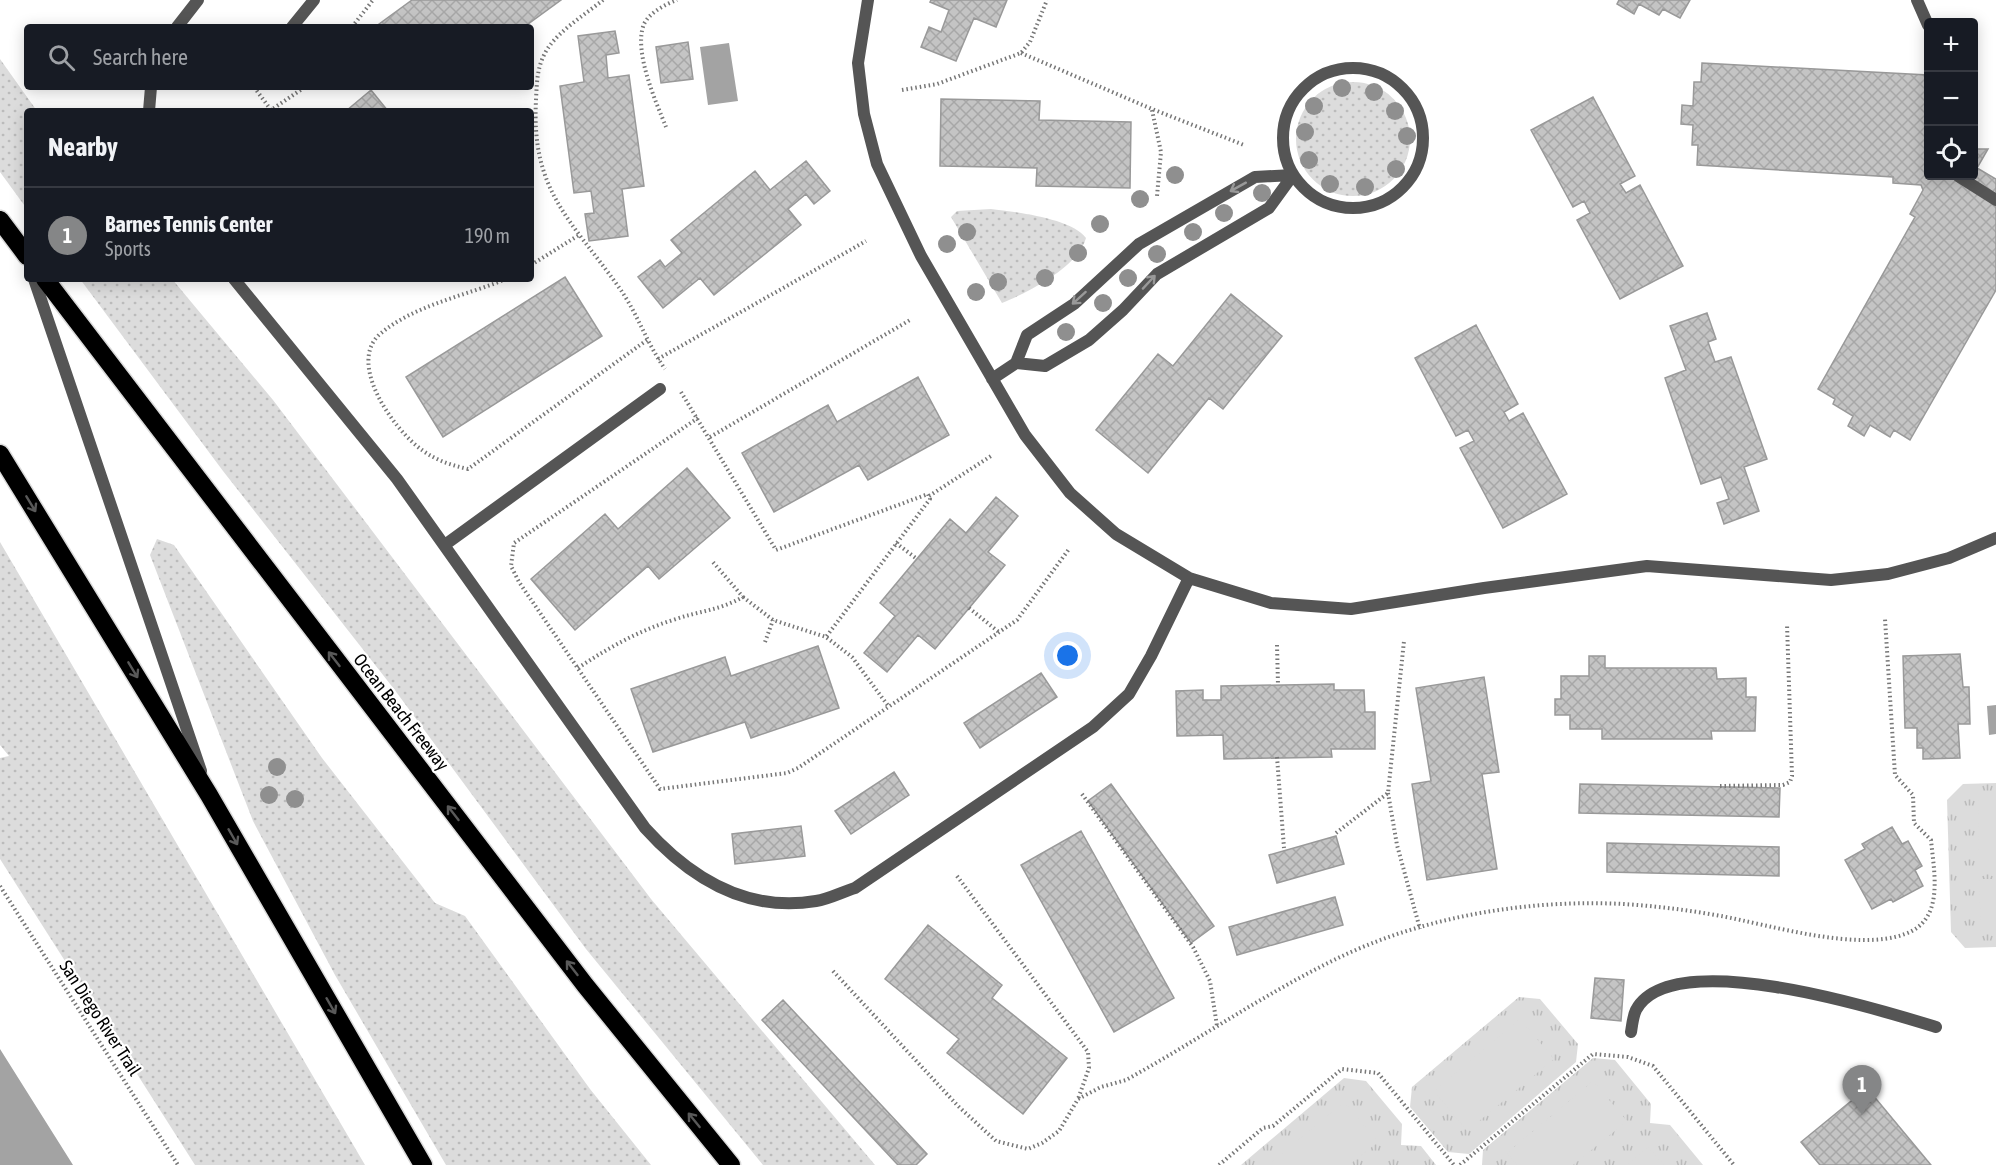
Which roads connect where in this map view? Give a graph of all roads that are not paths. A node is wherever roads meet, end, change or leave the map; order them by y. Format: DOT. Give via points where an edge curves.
graph roads {
  1 [pos="198,0"];
  2 [pos="314,0"];
  3 [pos="868,0"];
  4 [pos="1917,0"];
  5 [pos="1926,18"];
  6 [pos="179,24"];
  7 [pos="294,24"];
  8 [pos="151,90"];
  9 [pos="149,108"];
  10 [pos="1293,175"];
  11 [pos="1964,180"];
  12 [pos="1996,200"];
  13 [pos="0,220"];
  14 [pos="24,252"];
  15 [pos="35,282"];
  16 [pos="47,282"];
  17 [pos="236,282"];
  18 [pos="1016,363"];
  19 [pos="992,380"];
  20 [pos="660,390"];
  21 [pos="0,454"];
  22 [pos="1996,538"];
  23 [pos="446,544"];
  24 [pos="1189,578"];
  25 [pos="209,795"];
  26 [pos="1936,1027"];
  27 [pos="1631,1032"];
  28 [pos="423,1165"];
  29 [pos="731,1165"];
  1 -- 6 [label="lane"];
  2 -- 7 [label="lane"];
  3 -- 19 [label="lane" via="858,63 864,114 877,164 921,256"];
  4 -- 5 [label="lane"];
  8 -- 9 [label="lane"];
  10 -- 10 [label="lane" via="1311,194 1344,208 1379,204 1395,195 1418,167 1423,149 1424,130 1410,95 1380,72 1362,67 1325,72 1309,82 1296,95 1283,129 1283,148"];
  18 -- 10 [label="lane, one-way" via="1045,366 1089,339 1157,274 1269,208"];
  10 -- 18 [label="lane, one-way" via="1255,177 1139,244 1074,304 1027,335"];
  11 -- 12 [label="lane"];
  13 -- 14 [label="highway"];
  15 -- 25 [label="lane"];
  29 -- 16 [label="highway, Ocean Beach Freeway, one-way" via="571,966"];
  17 -- 23 [label="lane"];
  18 -- 19 [label="lane"];
  19 -- 24 [label="lane" via="1025,435 1070,493 1116,534"];
  20 -- 23 [label="lane"];
  21 -- 25 [label="highway, one-way"];
  22 -- 24 [label="lane" via="1949,558 1888,574 1831,580 1647,566 1351,609 1271,603"];
  23 -- 24 [label="lane" via="645,828 671,858 741,896 776,904 817,901 855,888 1093,727 1129,694"];
  25 -- 28 [label="highway, one-way"];
  26 -- 27 [label="lane" via="1814,992 1705,982 1669,986 1650,996 1636,1010"];
}
